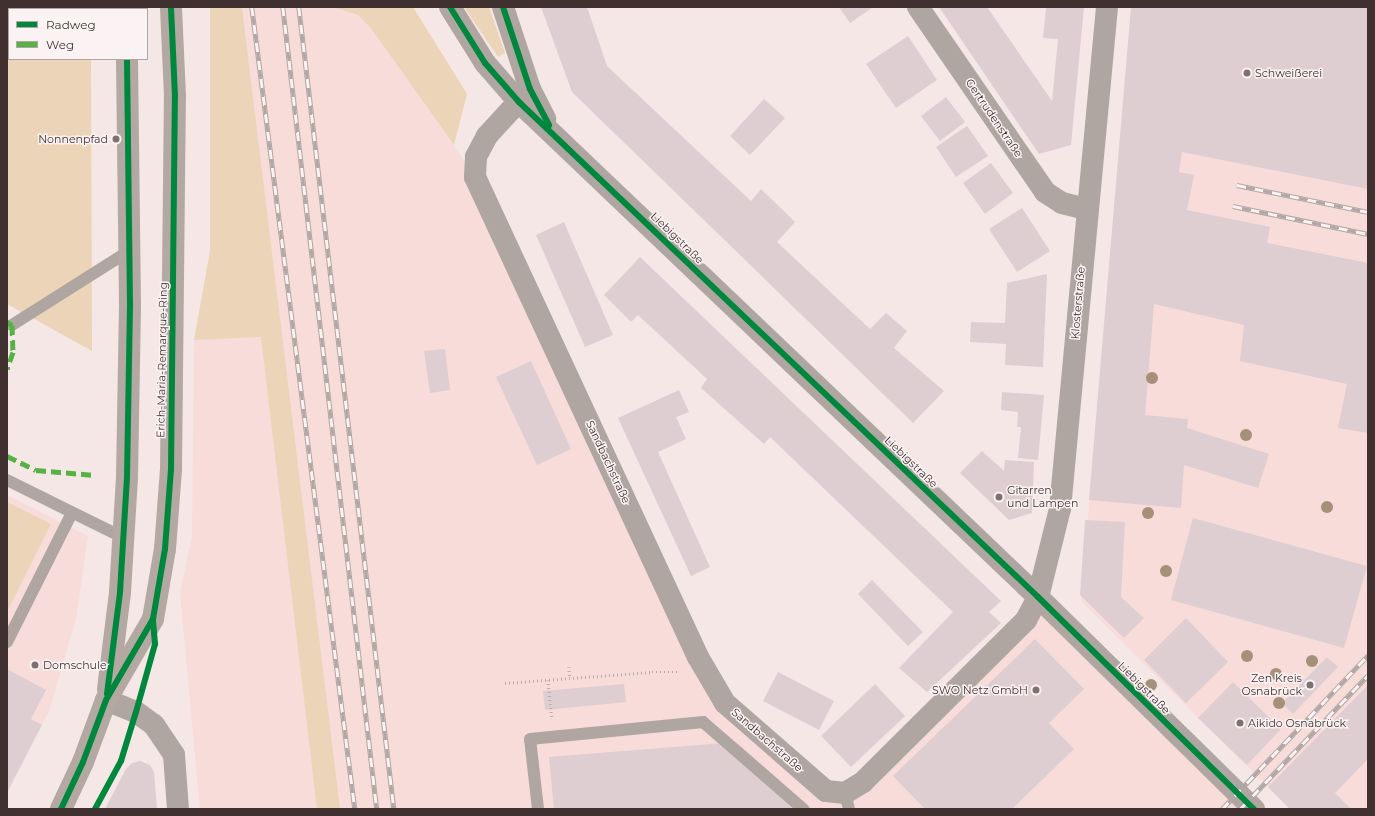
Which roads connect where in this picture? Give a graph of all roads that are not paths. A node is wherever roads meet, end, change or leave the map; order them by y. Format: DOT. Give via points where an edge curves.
graph roads {
  1 [pos="171,7"];
  2 [pos="450,7"];
  3 [pos="503,7"];
  4 [pos="918,7"];
  5 [pos="1107,7"];
  6 [pos="127,60"];
  7 [pos="524,95"];
  8 [pos="1086,209"];
  9 [pos="130,251"];
  10 [pos="12,325"];
  11 [pos="7,480"];
  12 [pos="72,512"];
  13 [pos="124,538"];
  14 [pos="1038,597"];
  15 [pos="7,642"];
  16 [pos="106,700"];
  17 [pos="847,801"];
  18 [pos="61,809"];
  19 [pos="178,809"];
  20 [pos="538,809"];
  21 [pos="803,809"];
  22 [pos="1254,809"];
  1 -- 16 [label="main road, Erich-Maria-Remarque-Ring" via="175,96 171,454 165,549 152,619"];
  2 -- 7 [label="street, Liebigstraße" via="485,63"];
  3 -- 7 [label="street, Liebigstraße"];
  4 -- 8 [label="street, Gertrudenstraße" via="1045,192 1062,203"];
  5 -- 8 [label="street, Klosterstraße"];
  6 -- 9 [label="main road, Erich-Maria-Remarque-Ring"];
  7 -- 14 [label="street, Liebigstraße" via="552,132"];
  7 -- 17 [label="street, Sandbachstraße" via="487,136 476,157 475,177 707,673 725,703 826,791"];
  8 -- 14 [label="street, Klosterstraße" via="1060,509"];
  9 -- 10 [label="lane"];
  9 -- 13 [label="main road, Erich-Maria-Remarque-Ring" via="128,477"];
  11 -- 12 [label="lane"];
  12 -- 13 [label="lane"];
  12 -- 15 [label="lane"];
  13 -- 16 [label="main road, Erich-Maria-Remarque-Ring"];
  14 -- 17 [label="street, Sandbachstraße" via="1026,620"];
  14 -- 22 [label="street, Liebigstraße"];
  16 -- 18 [label="main road, Erich-Maria-Remarque-Ring" via="83,762"];
  16 -- 19 [label="street" via="136,712 154,725 174,755"];
  20 -- 21 [label="lane" via="530,739 703,722"];
}
